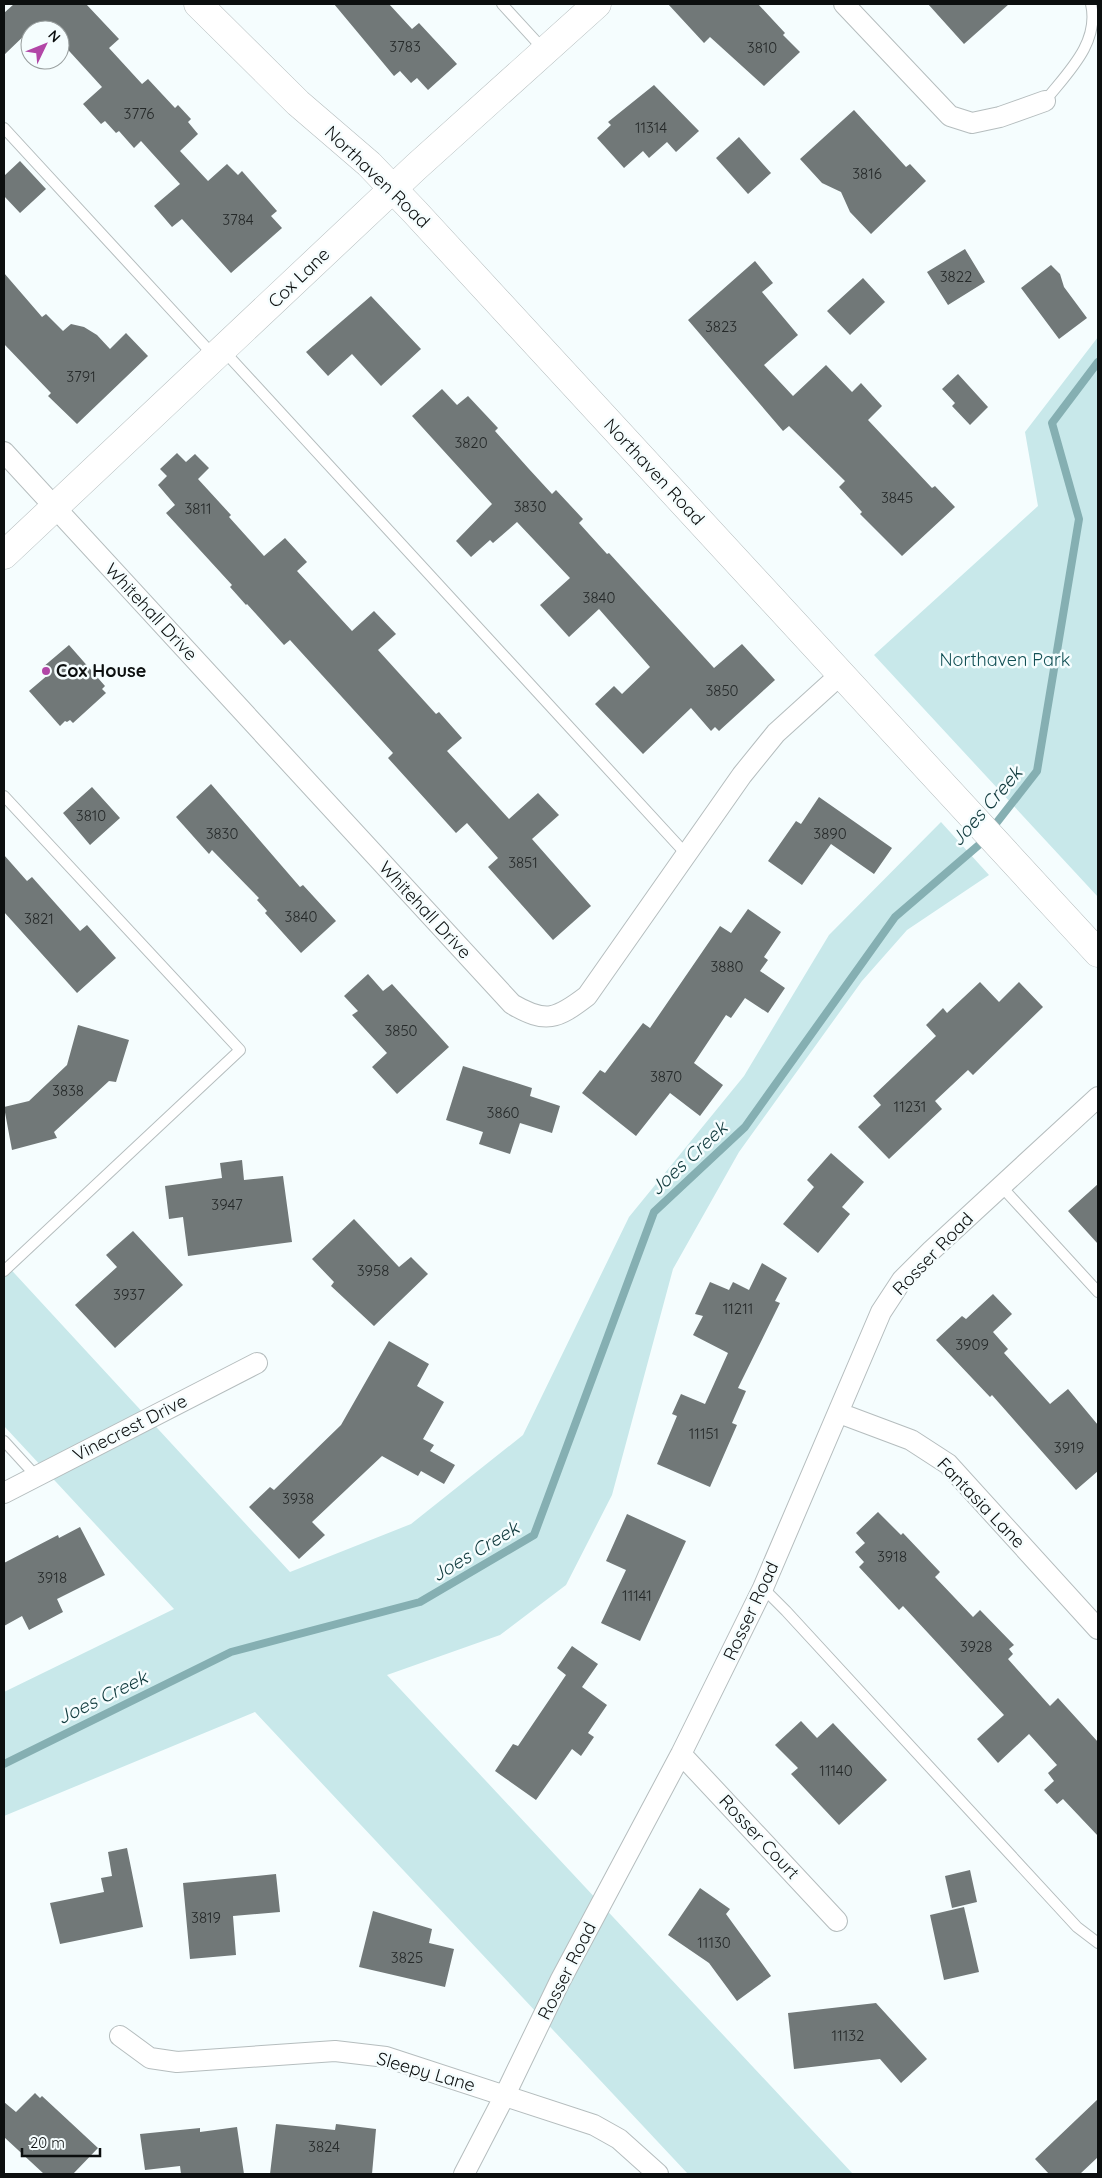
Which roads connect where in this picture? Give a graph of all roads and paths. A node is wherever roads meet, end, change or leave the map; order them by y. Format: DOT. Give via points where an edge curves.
graph roads {
  1 [pos="198,4"];
  2 [pos="502,4"];
  3 [pos="597,4"];
  4 [pos="844,4"];
  5 [pos="1091,4"];
  6 [pos="545,51"];
  7 [pos="1044,102"];
  8 [pos="4,128"];
  9 [pos="393,189"];
  10 [pos="219,354"];
  11 [pos="4,452"];
  12 [pos="55,507"];
  13 [pos="4,555"];
  14 [pos="840,674"];
  15 [pos="4,796"];
  16 [pos="687,855"];
  17 [pos="1098,953"];
  18 [pos="1098,1097"];
  19 [pos="1001,1186"];
  20 [pos="4,1271"];
  21 [pos="1098,1292"];
  22 [pos="257,1363"];
  23 [pos="839,1413"];
  24 [pos="4,1442"];
  25 [pos="36,1476"];
  26 [pos="4,1493"];
  27 [pos="762,1588"];
  28 [pos="1098,1629"];
  29 [pos="681,1754"];
  30 [pos="837,1921"];
  31 [pos="1098,1943"];
  32 [pos="120,2036"];
  33 [pos="505,2095"];
  34 [pos="464,2174"];
  35 [pos="658,2174"];
  1 -- 9 [label="street, Northaven Road"];
  2 -- 6 [label="lane"];
  3 -- 6 [label="street, Cox Lane"];
  4 -- 7 [label="street" via="950,116 972,123"];
  5 -- 7 [label="lane" via="1094,18 1087,46"];
  6 -- 9 [label="street, Cox Lane"];
  8 -- 10 [label="lane"];
  9 -- 10 [label="street, Cox Lane"];
  9 -- 14 [label="street, Northaven Road"];
  10 -- 12 [label="street, Cox Lane"];
  10 -- 16 [label="lane"];
  11 -- 12 [label="street, Whitehall Drive"];
  12 -- 13 [label="street, Cox Lane"];
  12 -- 16 [label="street, Whitehall Drive" via="512,1004 529,1014 565,1013 587,996"];
  14 -- 16 [label="street, Whitehall Drive" via="776,733 742,775"];
  14 -- 17 [label="street, Northaven Road"];
  15 -- 20 [label="lane" via="240,1050"];
  18 -- 19 [label="street, Rosser Road"];
  19 -- 21 [label="lane"];
  19 -- 23 [label="street, Rosser Road" via="902,1280 866,1343"];
  22 -- 25 [label="street, Vinecrest Drive"];
  23 -- 27 [label="street, Rosser Road"];
  23 -- 28 [label="street, Fantasia Lane" via="911,1440 948,1464"];
  24 -- 25 [label="lane"];
  25 -- 26 [label="street, Vinecrest Drive"];
  27 -- 29 [label="street, Rosser Road"];
  27 -- 31 [label="lane" via="1077,1927"];
  29 -- 30 [label="street, Rosser Court"];
  29 -- 33 [label="street, Rosser Road" via="560,1981"];
  32 -- 33 [label="street, Sleepy Lane" via="150,2058 177,2062 334,2052 386,2057"];
  33 -- 34 [label="street, Rosser Road"];
  33 -- 35 [label="street, Sleepy Lane" via="594,2125 618,2139"];
}
